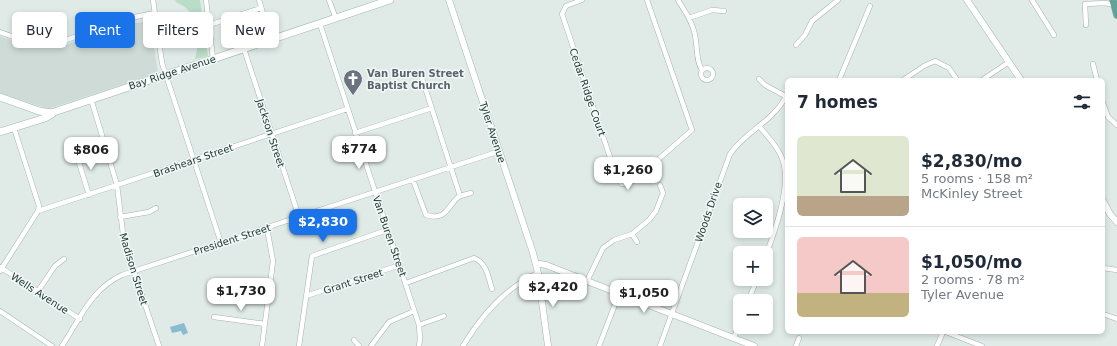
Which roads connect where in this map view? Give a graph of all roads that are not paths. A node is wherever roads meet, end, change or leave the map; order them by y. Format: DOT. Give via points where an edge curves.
graph roads {
  1 [pos="153,0"];
  2 [pos="206,0"];
  3 [pos="259,0"];
  4 [pos="329,0"];
  5 [pos="390,0"];
  6 [pos="449,0"];
  7 [pos="582,0"];
  8 [pos="647,0"];
  9 [pos="678,0"];
  10 [pos="967,0"];
  11 [pos="1032,0"];
  12 [pos="836,1"];
  13 [pos="1110,2"];
  14 [pos="870,6"];
  15 [pos="261,8"];
  16 [pos="724,11"];
  17 [pos="155,12"];
  18 [pos="207,12"];
  19 [pos="262,12"];
  20 [pos="143,15"];
  21 [pos="1117,15"];
  22 [pos="689,18"];
  23 [pos="336,19"];
  24 [pos="213,24"];
  25 [pos="320,24"];
  26 [pos="1086,25"];
  27 [pos="0,32"];
  28 [pos="1054,35"];
  29 [pos="279,37"];
  30 [pos="796,45"];
  31 [pos="159,48"];
  32 [pos="212,48"];
  33 [pos="247,48"];
  34 [pos="244,49"];
  35 [pos="213,58"];
  36 [pos="1009,62"];
  37 [pos="1093,64"];
  38 [pos="702,70"];
  39 [pos="166,74"];
  40 [pos="421,75"];
  41 [pos="841,78"];
  42 [pos="906,78"];
  43 [pos="956,78"];
  44 [pos="985,78"];
  45 [pos="1020,78"];
  46 [pos="1096,78"];
  47 [pos="759,79"];
  48 [pos="785,96"];
  49 [pos="0,97"];
  50 [pos="91,99"];
  51 [pos="785,100"];
  52 [pos="432,108"];
  53 [pos="347,109"];
  54 [pos="1105,109"];
  55 [pos="39,111"];
  56 [pos="55,111"];
  57 [pos="24,125"];
  58 [pos="1117,125"];
  59 [pos="759,126"];
  60 [pos="14,128"];
  61 [pos="0,132"];
  62 [pos="271,133"];
  63 [pos="355,133"];
  64 [pos="500,151"];
  65 [pos="76,153"];
  66 [pos="194,159"];
  67 [pos="451,167"];
  68 [pos="785,172"];
  69 [pos="413,180"];
  70 [pos="785,183"];
  71 [pos="660,184"];
  72 [pos="117,185"];
  73 [pos="375,192"];
  74 [pos="471,193"];
  75 [pos="89,195"];
  76 [pos="460,196"];
  77 [pos="1105,205"];
  78 [pos="156,208"];
  79 [pos="38,211"];
  80 [pos="120,217"];
  81 [pos="299,217"];
  82 [pos="1117,222"];
  83 [pos="267,228"];
  84 [pos="387,230"];
  85 [pos="632,234"];
  86 [pos="636,242"];
  87 [pos="221,243"];
  88 [pos="770,246"];
  89 [pos="64,259"];
  90 [pos="400,265"];
  91 [pos="536,265"];
  92 [pos="1,268"];
  93 [pos="1105,268"];
  94 [pos="1117,270"];
  95 [pos="133,271"];
  96 [pos="538,273"];
  97 [pos="587,281"];
  98 [pos="406,283"];
  99 [pos="492,289"];
  100 [pos="38,291"];
  101 [pos="619,294"];
  102 [pos="306,296"];
  103 [pos="414,311"];
  104 [pos="0,312"];
  105 [pos="672,315"];
  106 [pos="1105,315"];
  107 [pos="444,316"];
  108 [pos="214,317"];
  109 [pos="80,319"];
  110 [pos="1117,319"];
  111 [pos="265,324"];
  112 [pos="419,325"];
  113 [pos="736,334"];
  114 [pos="942,334"];
  115 [pos="951,334"];
  116 [pos="734,338"];
  117 [pos="800,338"];
  118 [pos="354,340"];
  119 [pos="52,346"];
  120 [pos="62,346"];
  121 [pos="158,346"];
  122 [pos="262,346"];
  123 [pos="299,346"];
  124 [pos="359,346"];
  125 [pos="371,346"];
  126 [pos="419,346"];
  127 [pos="463,346"];
  128 [pos="548,346"];
  129 [pos="599,346"];
  130 [pos="660,346"];
  131 [pos="754,346"];
  132 [pos="796,346"];
  133 [pos="937,346"];
  134 [pos="982,346"];
  1 -- 17 [label="street"];
  2 -- 18 [label="street"];
  3 -- 15 [label="street"];
  4 -- 23 [label="street"];
  5 -- 23 [label="main road, Bay Ridge Avenue" via="370,4"];
  6 -- 64 [label="street, Tyler Avenue"];
  7 -- 8 [label="street, Cedar Ridge Court" via="566,6 562,14 617,178 622,184 638,177 692,130"];
  9 -- 22 [label="street"];
  10 -- 36 [label="street"];
  11 -- 28 [label="street"];
  12 -- 30 [label="street" via="812,21"];
  13 -- 21 [label="main road"];
  13 -- 26 [label="street" via="1086,4"];
  14 -- 41 [label="street"];
  15 -- 19 [label="street"];
  15 -- 24 [label="street"];
  16 -- 22 [label="street" via="712,10"];
  20 -- 27 [label="street" via="55,42 34,42"];
  22 -- 38 [label="street"];
  23 -- 25 [label="main road, Bay Ridge Avenue"];
  25 -- 29 [label="main road, Bay Ridge Avenue"];
  25 -- 53 [label="street, Van Buren Street"];
  31 -- 39 [label="street"];
  32 -- 35 [label="street"];
  33 -- 34 [label="main road, Bay Ridge Avenue"];
  34 -- 35 [label="main road, Bay Ridge Avenue"];
  34 -- 62 [label="street, Jackson Street"];
  35 -- 39 [label="main road, Bay Ridge Avenue"];
  36 -- 44 [label="street"];
  36 -- 45 [label="street"];
  37 -- 46 [label="street"];
  39 -- 50 [label="main road, Bay Ridge Avenue"];
  39 -- 66 [label="street"];
  40 -- 52 [label="street"];
  42 -- 43 [label="street" via="935,61 949,68"];
  47 -- 48 [label="street"];
  49 -- 55 [label="main road"];
  50 -- 56 [label="main road, Bay Ridge Avenue"];
  50 -- 72 [label="street, Madison Street"];
  51 -- 59 [label="street, Woods Drive" via="775,113"];
  52 -- 63 [label="street"];
  52 -- 67 [label="street"];
  53 -- 62 [label="street, Brashears Street"];
  53 -- 63 [label="street, Van Buren Street"];
  54 -- 58 [label="street" via="1108,117"];
  55 -- 56 [label="main road"];
  55 -- 57 [label="main road" via="37,116"];
  56 -- 57 [label="main road, Bay Ridge Avenue" via="46,118"];
  57 -- 60 [label="main road, Bay Ridge Avenue"];
  59 -- 68 [label="street" via="780,154"];
  59 -- 105 [label="street, Woods Drive" via="736,145 730,154"];
  60 -- 61 [label="main road, Bay Ridge Avenue"];
  60 -- 79 [label="street" via="39,206"];
  62 -- 66 [label="street, Brashears Street"];
  62 -- 81 [label="street, Jackson Street"];
  63 -- 73 [label="street, Van Buren Street"];
  64 -- 67 [label="street, President Street"];
  64 -- 91 [label="street, Tyler Avenue"];
  65 -- 75 [label="street"];
  66 -- 72 [label="street, Brashears Street"];
  66 -- 87 [label="street"];
  67 -- 69 [label="street, President Street"];
  67 -- 76 [label="street"];
  69 -- 73 [label="street, President Street"];
  69 -- 76 [label="street" via="426,215 433,217 448,211 455,198"];
  70 -- 88 [label="street"];
  71 -- 85 [label="street" via="663,193 656,211"];
  72 -- 75 [label="street, Brashears Street"];
  72 -- 80 [label="street, Madison Street"];
  73 -- 81 [label="street, President Street"];
  73 -- 84 [label="street, Van Buren Street"];
  74 -- 76 [label="street"];
  75 -- 79 [label="street, Brashears Street"];
  77 -- 82 [label="street"];
  78 -- 80 [label="street" via="149,212"];
  79 -- 92 [label="street"];
  80 -- 95 [label="street, Madison Street"];
  81 -- 83 [label="street, President Street"];
  83 -- 87 [label="street, President Street"];
  83 -- 111 [label="street" via="273,261"];
  84 -- 90 [label="street, Van Buren Street"];
  84 -- 102 [label="street" via="312,256"];
  85 -- 86 [label="street"];
  85 -- 97 [label="street" via="614,240 603,248"];
  87 -- 95 [label="street, President Street"];
  89 -- 100 [label="street"];
  90 -- 98 [label="street, Van Buren Street"];
  90 -- 102 [label="street, Grant Street"];
  91 -- 96 [label="street, Tyler Avenue"];
  91 -- 97 [label="street" via="546,265"];
  92 -- 100 [label="street, Wells Avenue"];
  93 -- 94 [label="street"];
  95 -- 109 [label="street, President Street" via="99,289"];
  95 -- 121 [label="street, Madison Street"];
  96 -- 127 [label="street" via="521,282 491,307"];
  96 -- 128 [label="street, Tyler Avenue"];
  97 -- 101 [label="street"];
  98 -- 99 [label="street" via="474,258 485,267"];
  98 -- 103 [label="street, Van Buren Street"];
  100 -- 109 [label="street, Wells Avenue"];
  101 -- 105 [label="street"];
  101 -- 129 [label="street"];
  102 -- 123 [label="street"];
  103 -- 112 [label="street, Van Buren Street"];
  103 -- 125 [label="street" via="389,322"];
  104 -- 119 [label="street"];
  105 -- 116 [label="street"];
  105 -- 130 [label="street, Woods Drive"];
  106 -- 110 [label="street"];
  107 -- 112 [label="street"];
  108 -- 111 [label="street"];
  109 -- 120 [label="street, President Street"];
  111 -- 122 [label="street"];
  112 -- 126 [label="street, Van Buren Street"];
  113 -- 116 [label="street"];
  114 -- 133 [label="street"];
  115 -- 134 [label="street"];
  116 -- 131 [label="street"];
  117 -- 132 [label="street"];
  118 -- 124 [label="street"];
}
